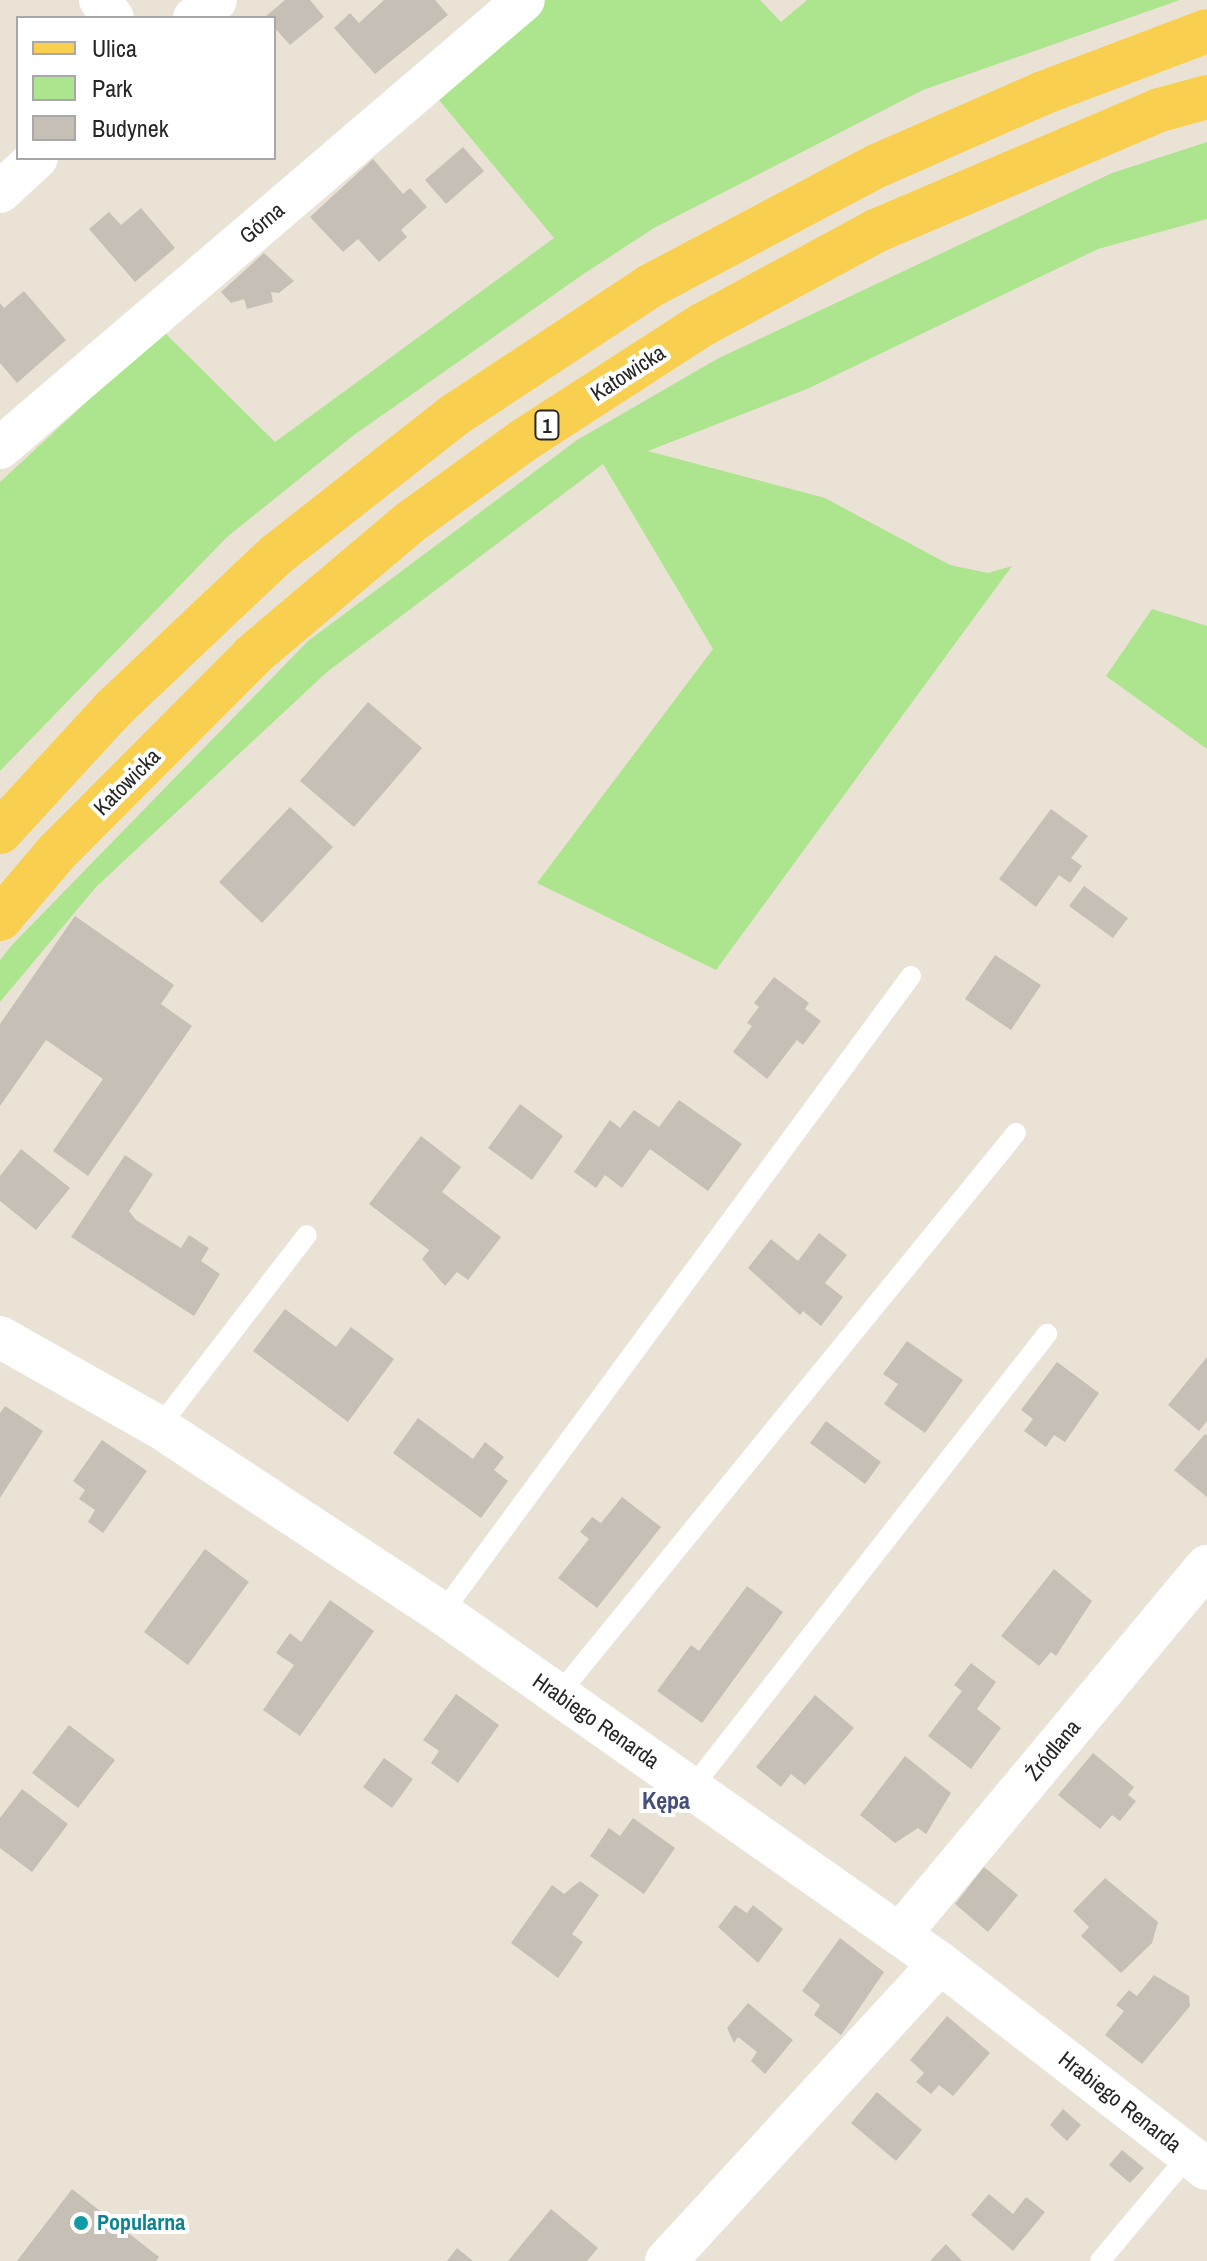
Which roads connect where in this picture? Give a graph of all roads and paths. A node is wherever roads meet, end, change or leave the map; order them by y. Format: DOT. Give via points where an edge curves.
graph roads {
  1 [pos="216,0"];
  2 [pos="524,0"];
  3 [pos="196,16"];
  4 [pos="1207,31"];
  5 [pos="1207,97"];
  6 [pos="35,160"];
  7 [pos="0,192"];
  8 [pos="0,448"];
  9 [pos="0,832"];
  10 [pos="0,919"];
  11 [pos="911,976"];
  12 [pos="1016,1133"];
  13 [pos="307,1235"];
  14 [pos="1047,1334"];
  15 [pos="0,1337"];
  16 [pos="159,1427"];
  17 [pos="1207,1566"];
  18 [pos="442,1613"];
  19 [pos="558,1695"];
  20 [pos="691,1789"];
  21 [pos="900,1934"];
  22 [pos="940,1963"];
  23 [pos="1198,2162"];
  24 [pos="666,2261"];
  25 [pos="1100,2261"];
  1 -- 3 [label="street"];
  2 -- 8 [label="street, Górna"];
  4 -- 9 [label="main road" via="1043,93 879,165 650,286 479,399 276,555 112,710"];
  5 -- 10 [label="main road, Katowicka / 1" via="1160,110 878,230 702,325 524,440 409,523 253,655 56,853"];
  6 -- 7 [label="street"];
  11 -- 18 [label="lane"];
  12 -- 19 [label="lane"];
  13 -- 16 [label="lane"];
  14 -- 20 [label="lane"];
  15 -- 16 [label="street, Hrabiego Renarda"];
  16 -- 18 [label="street, Hrabiego Renarda"];
  17 -- 21 [label="street, Źródlana"];
  18 -- 19 [label="street, Hrabiego Renarda"];
  19 -- 20 [label="street, Hrabiego Renarda"];
  20 -- 21 [label="street, Hrabiego Renarda"];
  21 -- 22 [label="street, Hrabiego Renarda"];
  22 -- 23 [label="street, Hrabiego Renarda"];
  22 -- 24 [label="street"];
  23 -- 25 [label="lane"];
}
